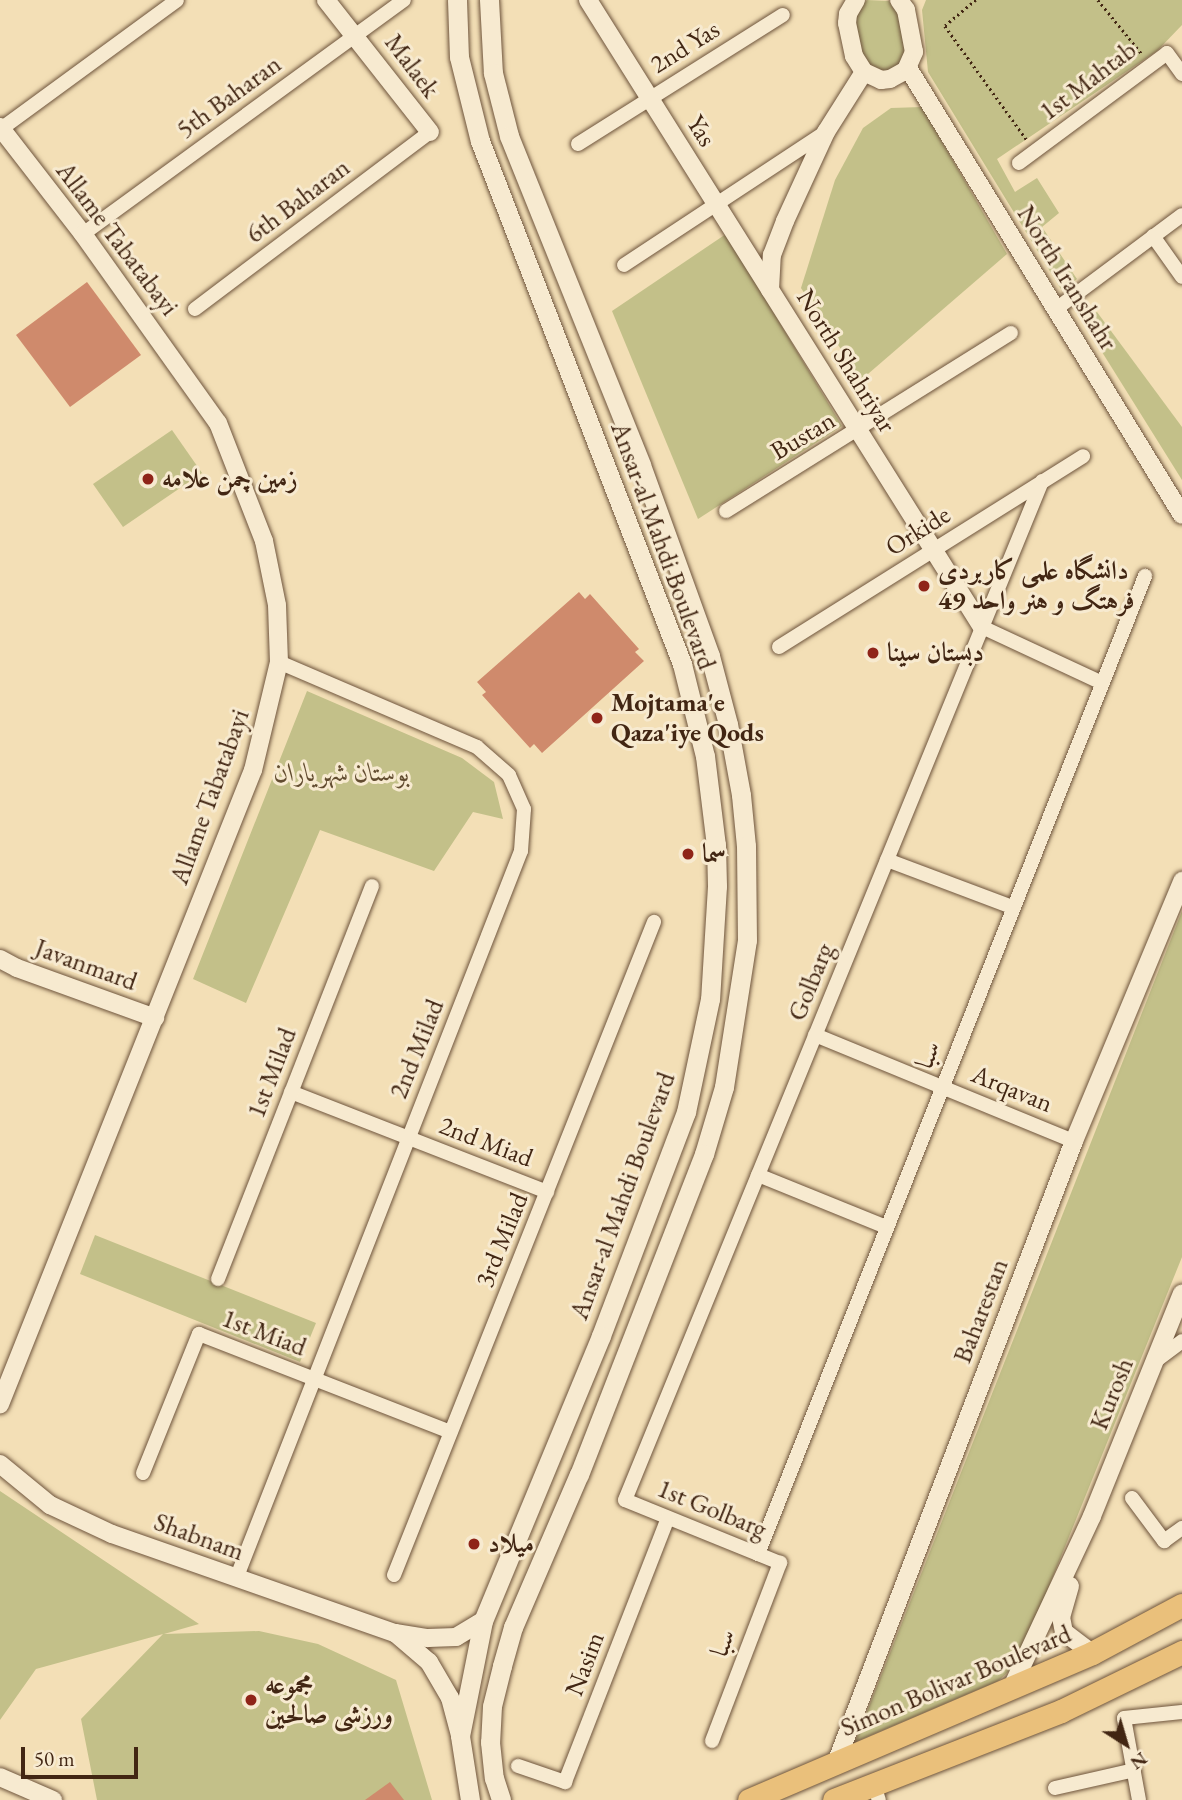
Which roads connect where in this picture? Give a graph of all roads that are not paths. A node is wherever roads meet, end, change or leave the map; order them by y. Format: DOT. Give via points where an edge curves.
graph roads {
  1 [pos="177,0"];
  2 [pos="326,0"];
  3 [pos="404,0"];
  4 [pos="457,0"];
  5 [pos="489,0"];
  6 [pos="588,0"];
  7 [pos="856,0"];
  8 [pos="901,1"];
  9 [pos="783,15"];
  10 [pos="356,35"];
  11 [pos="908,68"];
  12 [pos="864,72"];
  13 [pos="1182,74"];
  14 [pos="650,99"];
  15 [pos="1,128"];
  16 [pos="430,132"];
  17 [pos="827,132"];
  18 [pos="578,144"];
  19 [pos="1019,163"];
  20 [pos="716,204"];
  21 [pos="1182,215"];
  22 [pos="83,234"];
  23 [pos="1153,236"];
  24 [pos="624,265"];
  25 [pos="1182,277"];
  26 [pos="770,290"];
  27 [pos="195,309"];
  28 [pos="1056,309"];
  29 [pos="1011,333"];
  30 [pos="859,430"];
  31 [pos="1083,456"];
  32 [pos="1042,481"];
  33 [pos="726,511"];
  34 [pos="1182,515"];
  35 [pos="933,550"];
  36 [pos="1144,576"];
  37 [pos="982,627"];
  38 [pos="779,647"];
  39 [pos="279,662"];
  40 [pos="1100,682"];
  41 [pos="887,860"];
  42 [pos="1182,881"];
  43 [pos="372,886"];
  44 [pos="1012,907"];
  45 [pos="654,922"];
  46 [pos="0,959"];
  47 [pos="155,1018"];
  48 [pos="815,1035"];
  49 [pos="942,1087"];
  50 [pos="291,1092"];
  51 [pos="408,1138"];
  52 [pos="1074,1141"];
  53 [pos="758,1175"];
  54 [pos="547,1192"];
  55 [pos="886,1227"];
  56 [pos="218,1279"];
  57 [pos="1182,1293"];
  58 [pos="1182,1341"];
  59 [pos="1152,1364"];
  60 [pos="313,1379"];
  61 [pos="0,1404"];
  62 [pos="451,1432"];
  63 [pos="0,1464"];
  64 [pos="143,1473"];
  65 [pos="1132,1498"];
  66 [pos="625,1500"];
  67 [pos="1092,1516"];
  68 [pos="668,1518"];
  69 [pos="1182,1528"];
  70 [pos="758,1554"];
  71 [pos="780,1563"];
  72 [pos="394,1575"];
  73 [pos="236,1579"];
  74 [pos="1182,1605"];
  75 [pos="484,1622"];
  76 [pos="394,1633"];
  77 [pos="1182,1652"];
  78 [pos="1091,1653"];
  79 [pos="1012,1687"];
  80 [pos="1182,1712"];
  81 [pos="460,1736"];
  82 [pos="712,1741"];
  83 [pos="836,1763"];
  84 [pos="518,1766"];
  85 [pos="1134,1770"];
  86 [pos="0,1777"];
  87 [pos="1055,1788"];
  88 [pos="876,1791"];
  89 [pos="502,1797"];
  90 [pos="53,1800"];
  91 [pos="470,1800"];
  92 [pos="749,1800"];
  93 [pos="834,1800"];
  94 [pos="1139,1800"];
  1 -- 15 [label="street"];
  2 -- 10 [label="street, Malaek"];
  3 -- 10 [label="street, 5th Baharan"];
  4 -- 75 [label="main road, Ansar-al Mahdi Boulevard" via="459,57 480,141 682,664 705,756 717,872 710,999 686,1112"];
  5 -- 89 [label="main road, Ansar-al Mahdi Boulevard" via="493,73 509,135 710,656 741,795 747,940 724,1087 704,1154 584,1461 513,1627 492,1706 490,1742"];
  6 -- 14 [label="street, Yas"];
  7 -- 12 [label="street" via="847,23 854,56"];
  8 -- 11 [label="street" via="914,52"];
  9 -- 14 [label="street, 2nd Yas"];
  10 -- 16 [label="street, Malaek"];
  10 -- 22 [label="street, 5th Baharan"];
  11 -- 12 [label="street" via="881,80"];
  11 -- 28 [label="street, North Iranshahr"];
  12 -- 17 [label="street, North Shahriyar"];
  13 -- 19 [label="street, 1st Mahtab" via="1167,54"];
  14 -- 18 [label="street, 2nd Yas"];
  14 -- 20 [label="street, Yas"];
  15 -- 22 [label="street, Allame Tabatabayi"];
  16 -- 27 [label="street, 6th Baharan"];
  17 -- 20 [label="street"];
  17 -- 26 [label="street, North Shahriyar" via="772,255"];
  20 -- 24 [label="street"];
  20 -- 26 [label="street, Yas"];
  21 -- 23 [label="street"];
  22 -- 39 [label="street, Allame Tabatabayi" via="219,423 264,541 277,605"];
  23 -- 25 [label="street"];
  23 -- 28 [label="street"];
  26 -- 30 [label="street, North Shahriyar"];
  28 -- 34 [label="street, North Iranshahr"];
  29 -- 30 [label="street, Bustan"];
  30 -- 33 [label="street, Bustan"];
  30 -- 35 [label="street, North Shahriyar"];
  31 -- 32 [label="street, Orkide"];
  32 -- 35 [label="street, Orkide"];
  32 -- 37 [label="street, Golbarg"];
  35 -- 37 [label="street, North Shahriyar"];
  35 -- 38 [label="street, Orkide"];
  36 -- 40 [label="street, سبا"];
  37 -- 40 [label="street"];
  37 -- 41 [label="street, Golbarg"];
  39 -- 47 [label="street, Allame Tabatabayi" via="253,770"];
  39 -- 51 [label="street, 2nd Milad" via="477,747 509,775 524,809 521,851"];
  40 -- 44 [label="street, سبا"];
  41 -- 44 [label="street"];
  41 -- 48 [label="street, Golbarg"];
  42 -- 52 [label="street, Baharestan"];
  43 -- 50 [label="street, 1st Milad"];
  44 -- 49 [label="street, سبا"];
  45 -- 54 [label="street, 3rd Milad"];
  46 -- 47 [label="street, Javanmard"];
  47 -- 61 [label="street, Allame Tabatabayi"];
  48 -- 49 [label="street, Arqavan"];
  48 -- 53 [label="street, Golbarg"];
  49 -- 52 [label="street, Arqavan"];
  49 -- 55 [label="street, سبا"];
  50 -- 51 [label="street, 2nd Miad"];
  50 -- 56 [label="street, 1st Milad"];
  51 -- 54 [label="street, 2nd Miad"];
  51 -- 60 [label="street, 2nd Milad"];
  52 -- 83 [label="street, Baharestan"];
  53 -- 55 [label="street"];
  53 -- 66 [label="street, Golbarg"];
  54 -- 62 [label="street, 3rd Milad"];
  55 -- 70 [label="street, سبا"];
  57 -- 59 [label="street, Kurosh"];
  58 -- 59 [label="street"];
  59 -- 67 [label="street, Kurosh"];
  60 -- 62 [label="street, 1st Miad"];
  60 -- 64 [label="street, 1st Miad" via="199,1334"];
  60 -- 73 [label="street, 2nd Milad"];
  62 -- 72 [label="street, 3rd Milad"];
  63 -- 73 [label="street, Shabnam" via="50,1505 113,1534"];
  65 -- 69 [label="street" via="1164,1541"];
  66 -- 68 [label="street, 1st Golbarg"];
  67 -- 78 [label="street" via="1061,1617 1064,1632"];
  67 -- 79 [label="street"];
  68 -- 70 [label="street, 1st Golbarg"];
  68 -- 84 [label="street, Nasim" via="565,1782"];
  70 -- 71 [label="street, 1st Golbarg"];
  71 -- 82 [label="street, سبا"];
  73 -- 76 [label="street, Shabnam"];
  74 -- 78 [label="main road, Simon Bolivar Boulevard"];
  75 -- 76 [label="street" via="456,1637"];
  75 -- 81 [label="main road, Ansar-al Mahdi Boulevard"];
  76 -- 81 [label="street" via="429,1662 450,1698"];
  77 -- 88 [label="main road" via="1061,1711"];
  78 -- 79 [label="main road, Simon Bolivar Boulevard"];
  79 -- 83 [label="main road, Simon Bolivar Boulevard"];
  80 -- 85 [label="street" via="1124,1718"];
  81 -- 91 [label="main road, Ansar-al Mahdi Boulevard"];
  83 -- 92 [label="main road, Simon Bolivar Boulevard"];
  85 -- 87 [label="street"];
  85 -- 94 [label="street"];
  86 -- 90 [label="street"];
  88 -- 93 [label="main road"];
}
